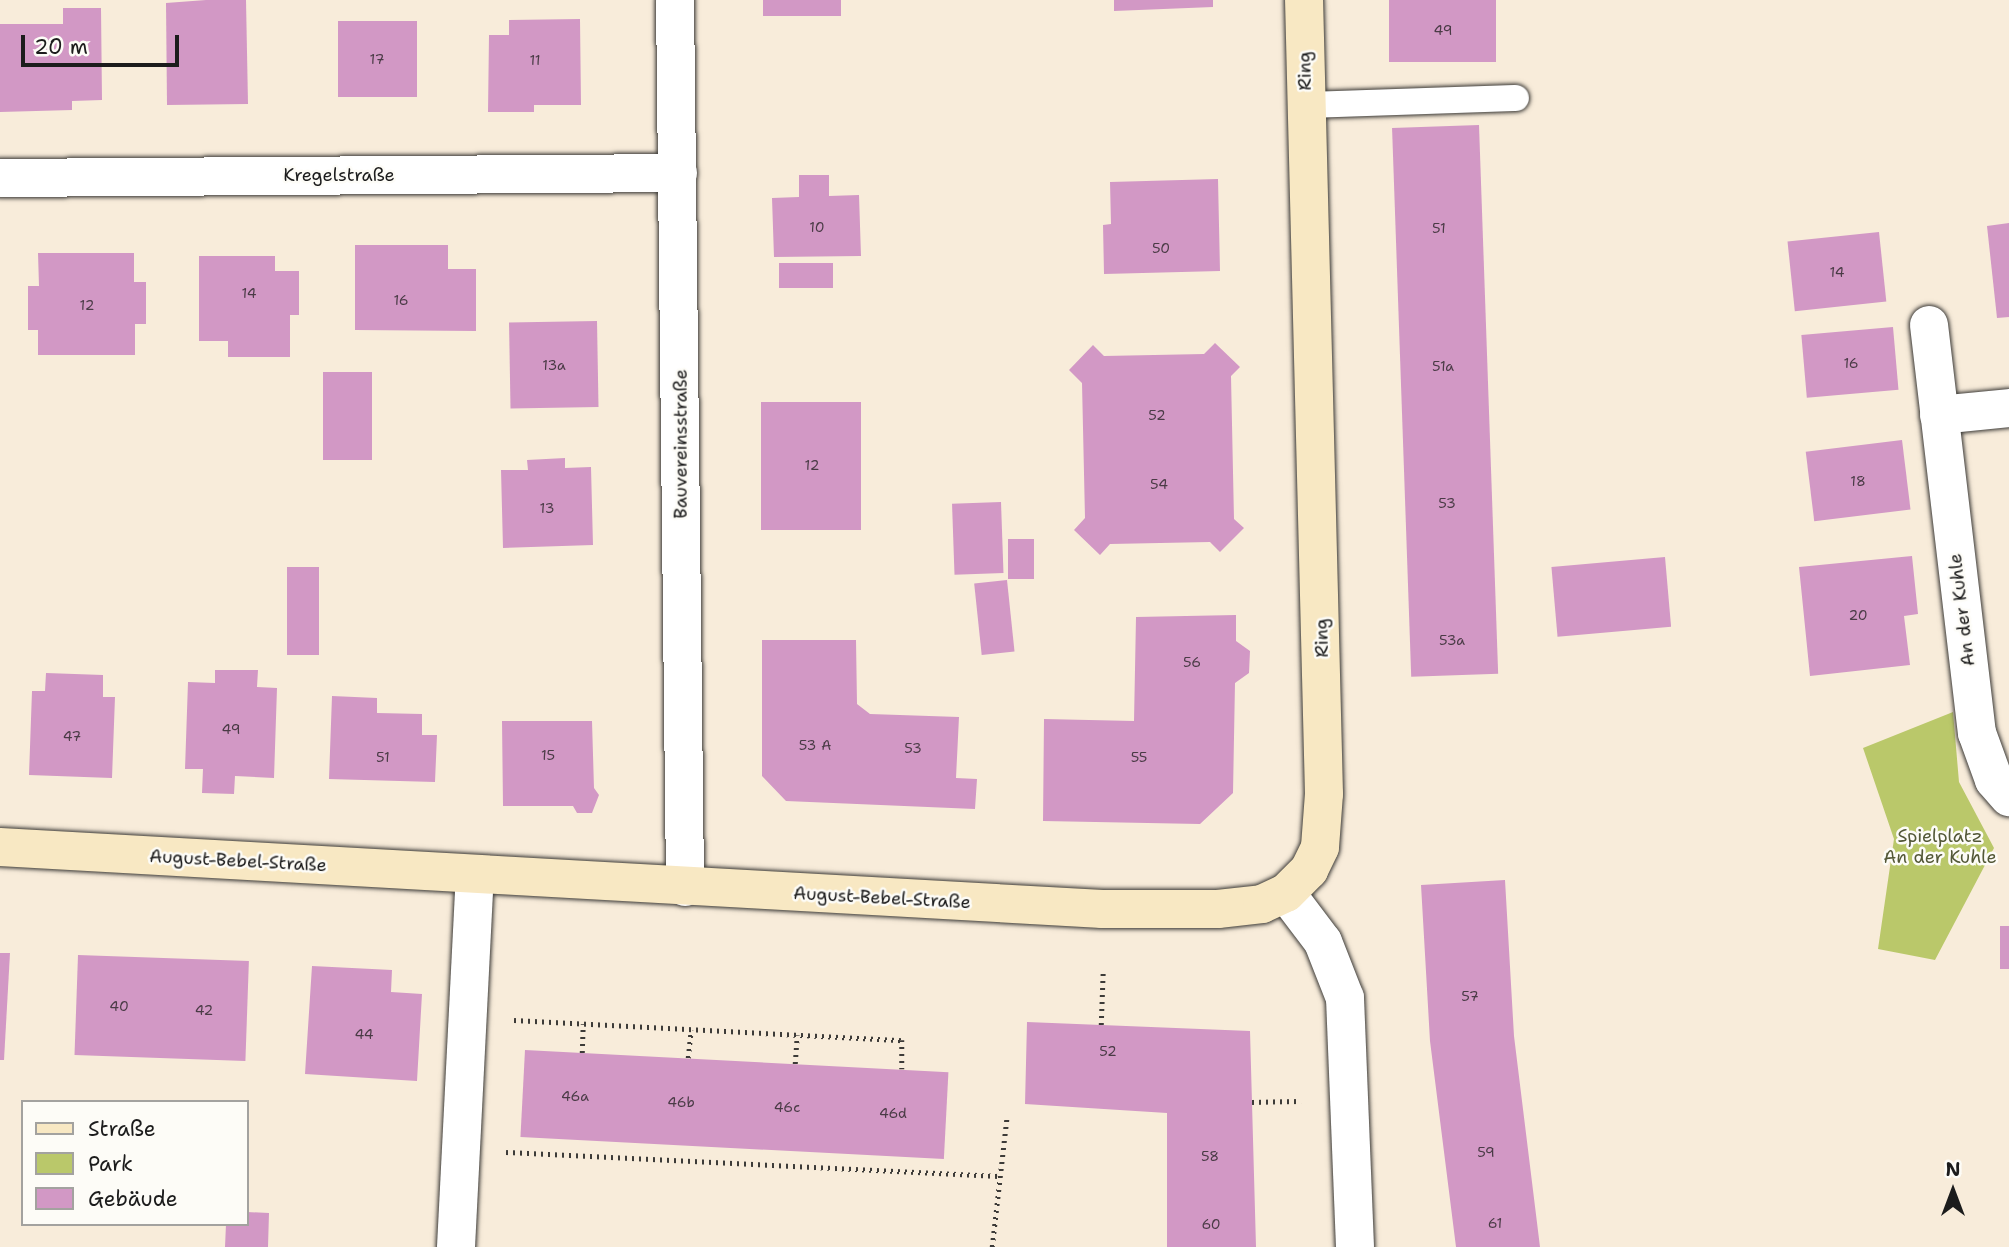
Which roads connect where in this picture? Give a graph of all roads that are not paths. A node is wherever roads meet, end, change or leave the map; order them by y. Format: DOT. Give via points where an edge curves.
graph roads {
  1 [pos="675,0"];
  2 [pos="1304,0"];
  3 [pos="1516,98"];
  4 [pos="1306,105"];
  5 [pos="678,173"];
  6 [pos="0,177"];
  7 [pos="1929,325"];
  8 [pos="2009,408"];
  9 [pos="1939,415"];
  10 [pos="2009,797"];
  11 [pos="0,848"];
  12 [pos="475,875"];
  13 [pos="685,887"];
  14 [pos="1286,893"];
  15 [pos="456,1247"];
  16 [pos="1354,1247"];
  1 -- 5 [label="street, Bauvereinsstraße"];
  2 -- 4 [label="street, Ring"];
  3 -- 4 [label="lane"];
  4 -- 14 [label="street, Ring" via="1324,794 1320,847 1309,870"];
  5 -- 6 [label="street, Kregelstraße"];
  5 -- 13 [label="street, Bauvereinsstraße"];
  7 -- 9 [label="street, An der Kuhle"];
  8 -- 9 [label="street"];
  9 -- 10 [label="street, An der Kuhle" via="1977,733 1994,780"];
  11 -- 12 [label="street, August-Bebel-Straße"];
  12 -- 13 [label="street, August-Bebel-Straße"];
  12 -- 15 [label="street"];
  13 -- 14 [label="street, August-Bebel-Straße" via="1185,911 1254,905"];
  14 -- 16 [label="street" via="1323,942 1345,998"];
}
